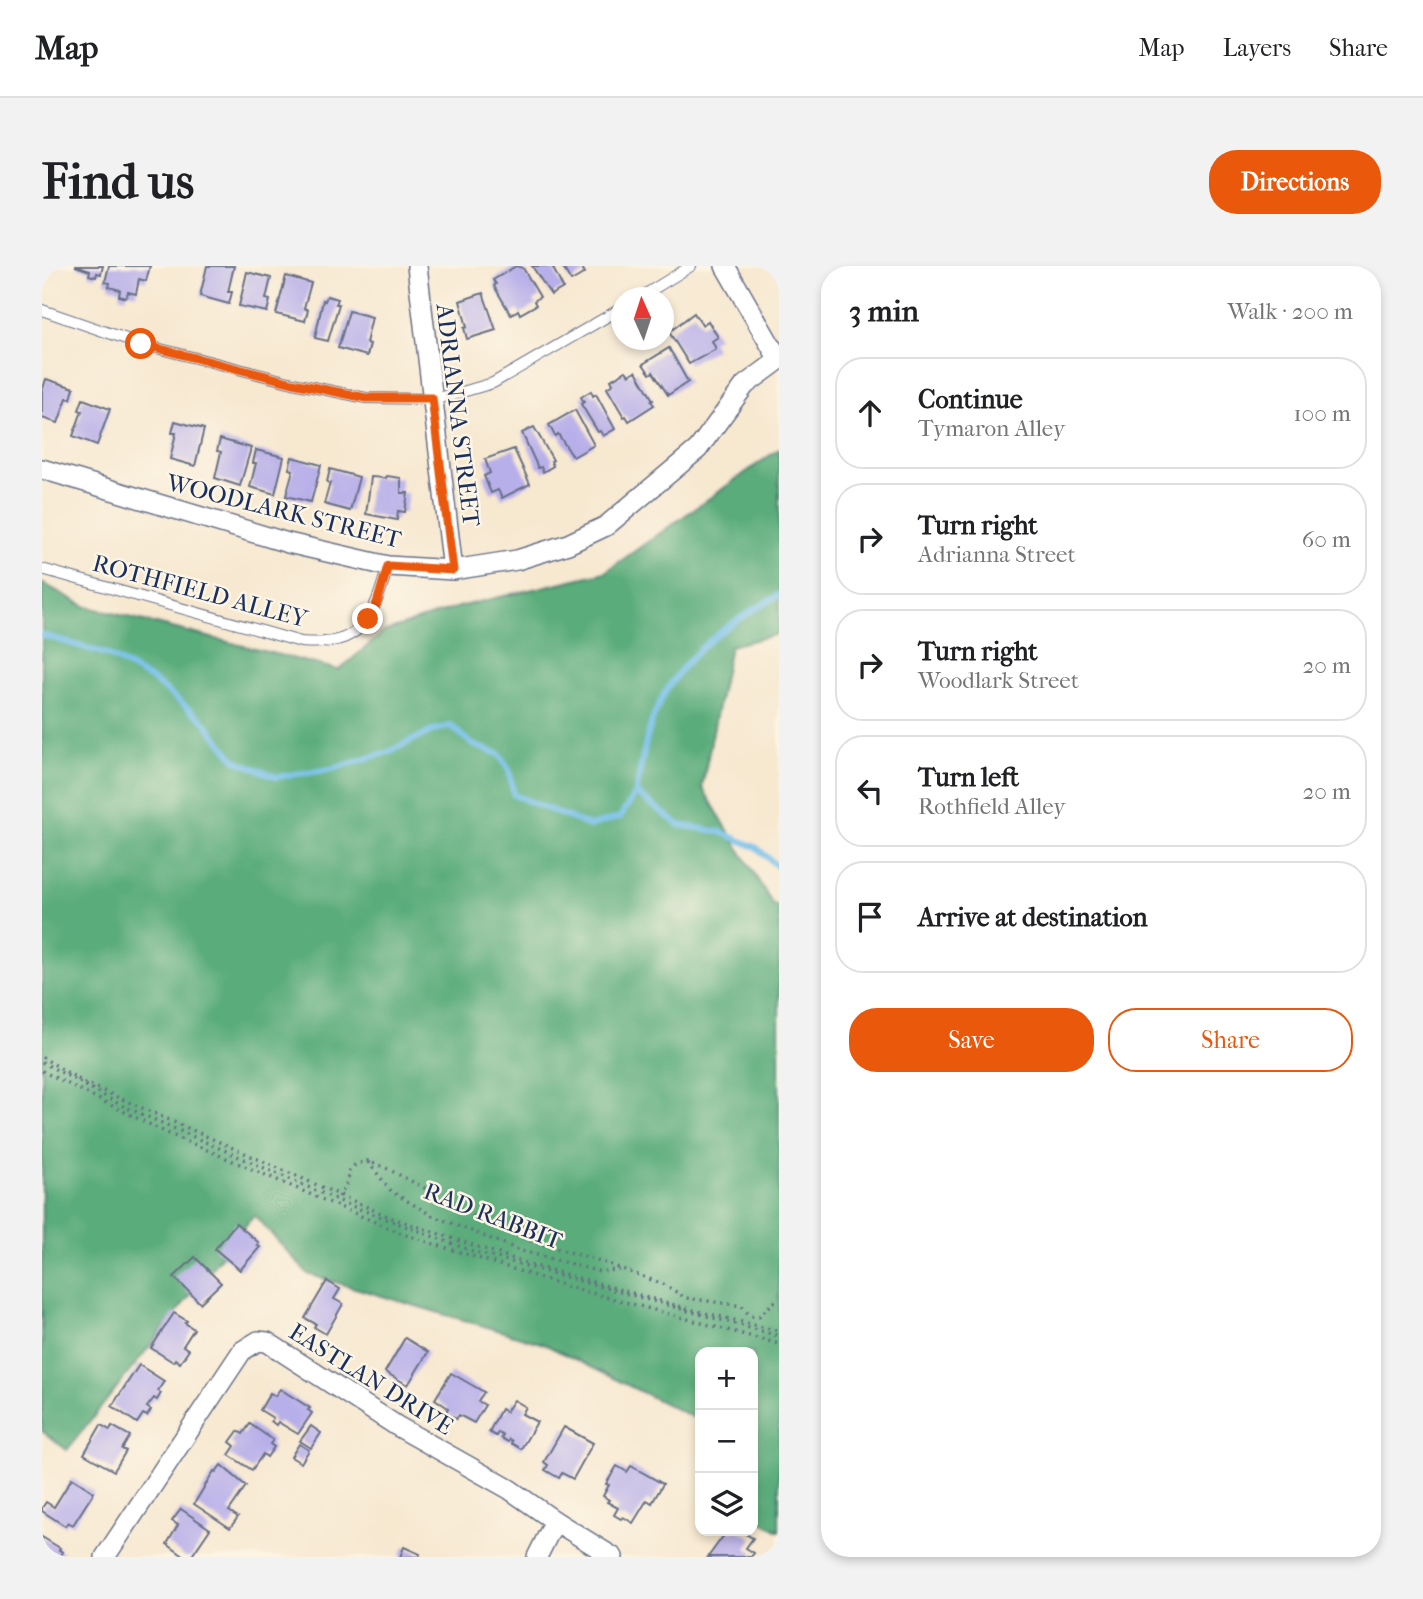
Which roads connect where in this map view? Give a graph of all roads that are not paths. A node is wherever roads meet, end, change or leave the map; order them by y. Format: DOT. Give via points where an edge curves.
graph roads {
  1 [pos="417,266"];
  2 [pos="691,266"];
  3 [pos="725,266"];
  4 [pos="657,287"];
  5 [pos="42,310"];
  6 [pos="611,314"];
  7 [pos="779,360"];
  8 [pos="432,398"];
  9 [pos="42,469"];
  10 [pos="388,566"];
  11 [pos="42,569"];
  12 [pos="453,570"];
  13 [pos="555,1521"];
  14 [pos="105,1557"];
  15 [pos="537,1557"];
  16 [pos="613,1557"];
  1 -- 8 [label="street, ADRIANNA STREET"];
  2 -- 4 [label="lane"];
  3 -- 7 [label="street"];
  5 -- 8 [label="lane" via="141,344 293,383 366,398"];
  6 -- 8 [label="lane" via="493,383"];
  7 -- 12 [label="street, WOODLARK STREET" via="745,386 698,449 606,526 517,560"];
  8 -- 12 [label="street, ADRIANNA STREET"];
  9 -- 10 [label="street, WOODLARK STREET" via="288,542"];
  10 -- 11 [label="lane, ROTHFIELD ALLEY" via="368,619 345,638 326,644 301,642"];
  10 -- 12 [label="street, WOODLARK STREET"];
  13 -- 14 [label="street, EASTLAN DRIVE" via="258,1340 242,1351"];
  13 -- 15 [label="street"];
  13 -- 16 [label="street, EASTLAN DRIVE"];
}
